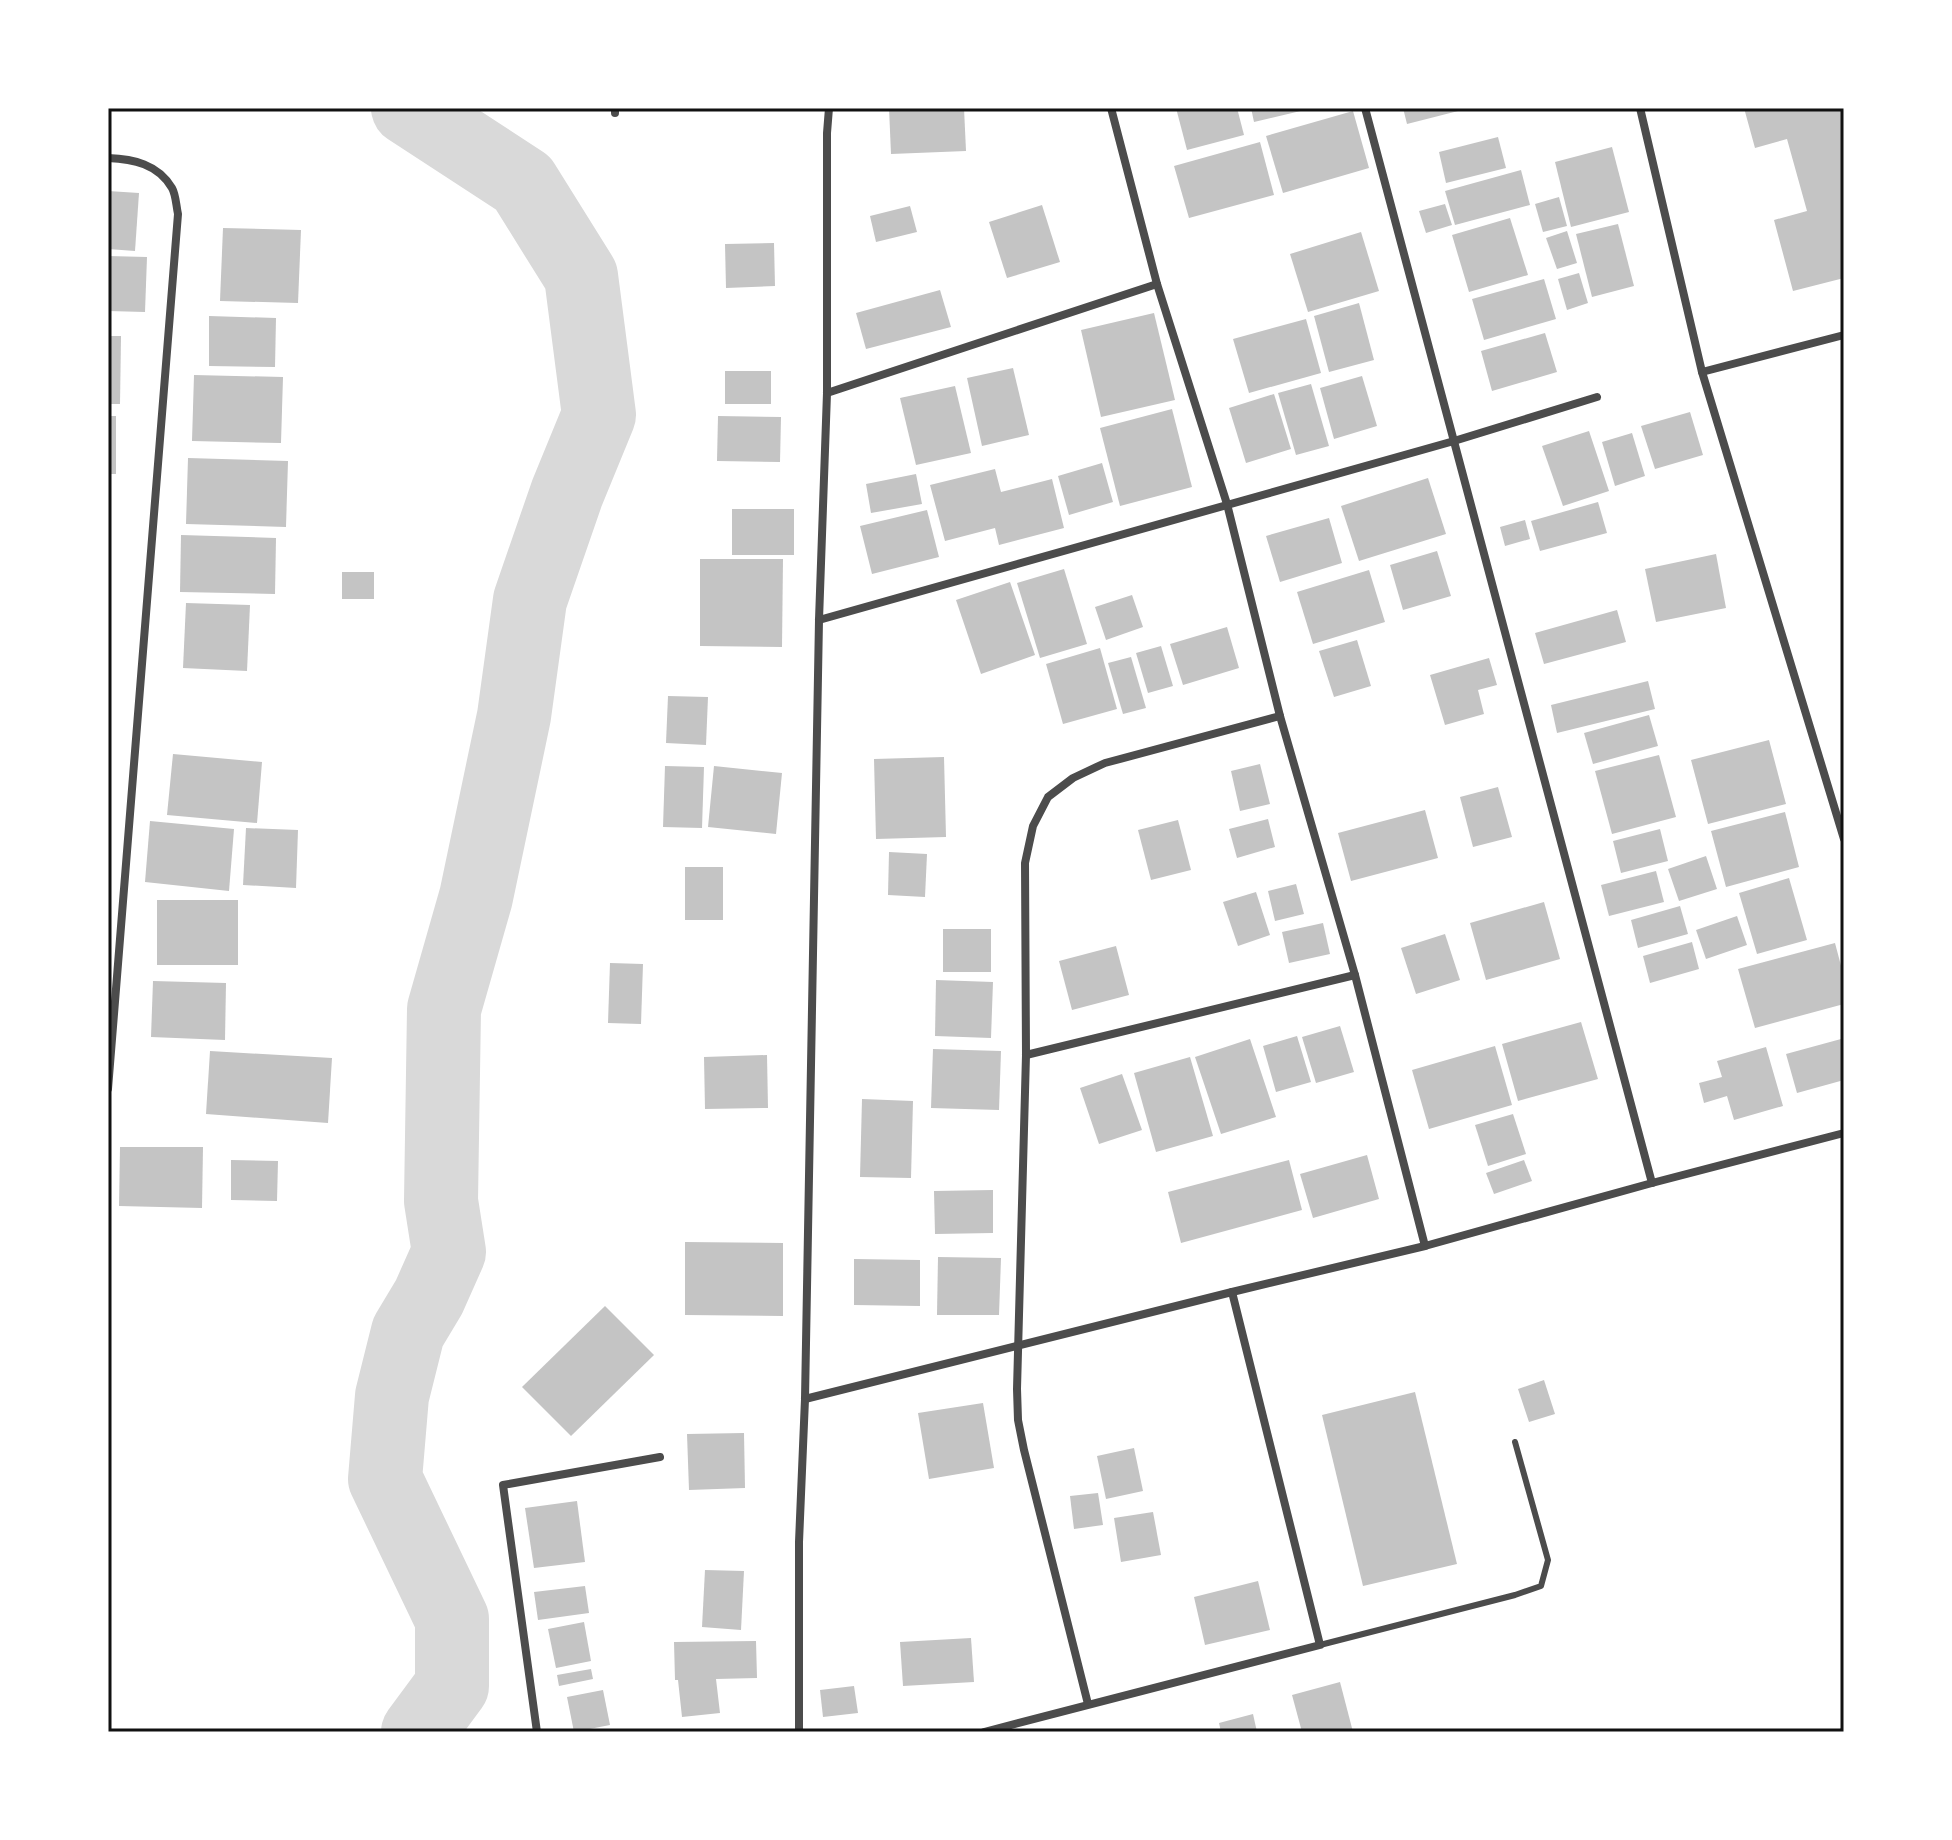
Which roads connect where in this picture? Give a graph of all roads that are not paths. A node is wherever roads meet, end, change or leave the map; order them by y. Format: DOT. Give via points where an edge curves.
graph roads {
  1 [pos="829,108"];
  2 [pos="1111,108"];
  3 [pos="1365,108"];
  4 [pos="1640,108"];
  5 [pos="108,158"];
  6 [pos="1157,284"];
  7 [pos="1844,335"];
  8 [pos="1702,372"];
  9 [pos="827,393"];
  10 [pos="1597,397"];
  11 [pos="1454,441"];
  12 [pos="1227,504"];
  13 [pos="819,620"];
  14 [pos="1280,716"];
  15 [pos="1844,839"];
  16 [pos="1355,975"];
  17 [pos="1026,1055"];
  18 [pos="108,1089"];
  19 [pos="1844,1133"];
  20 [pos="1652,1183"];
  21 [pos="1425,1246"];
  22 [pos="1232,1292"];
  23 [pos="1018,1346"];
  24 [pos="805,1399"];
  25 [pos="1515,1442"];
  26 [pos="660,1457"];
  27 [pos="1320,1645"];
  28 [pos="1088,1704"];
  29 [pos="537,1732"];
  30 [pos="799,1732"];
  31 [pos="984,1732"];
  1 -- 9 [label="street"];
  2 -- 6 [label="street"];
  3 -- 11 [label="street"];
  4 -- 8 [label="street"];
  5 -- 18 [label="street" via="131,159 158,171 173,190 178,214"];
  6 -- 9 [label="street"];
  6 -- 12 [label="street"];
  7 -- 8 [label="street"];
  8 -- 15 [label="street"];
  9 -- 13 [label="street"];
  10 -- 11 [label="street"];
  11 -- 12 [label="street"];
  11 -- 20 [label="street"];
  12 -- 13 [label="street"];
  12 -- 14 [label="street"];
  13 -- 24 [label="street"];
  14 -- 16 [label="street"];
  14 -- 17 [label="street" via="1105,763 1048,797 1033,826 1025,863"];
  16 -- 17 [label="street"];
  16 -- 21 [label="street"];
  17 -- 23 [label="street"];
  19 -- 20 [label="street"];
  20 -- 21 [label="street"];
  21 -- 22 [label="street"];
  22 -- 23 [label="street"];
  22 -- 27 [label="street"];
  23 -- 24 [label="street"];
  23 -- 28 [label="street" via="1018,1420"];
  24 -- 30 [label="street"];
  25 -- 27 [label="lane" via="1548,1560 1541,1586"];
  26 -- 29 [label="street" via="503,1485"];
  27 -- 28 [label="street"];
  28 -- 31 [label="street"];
}
